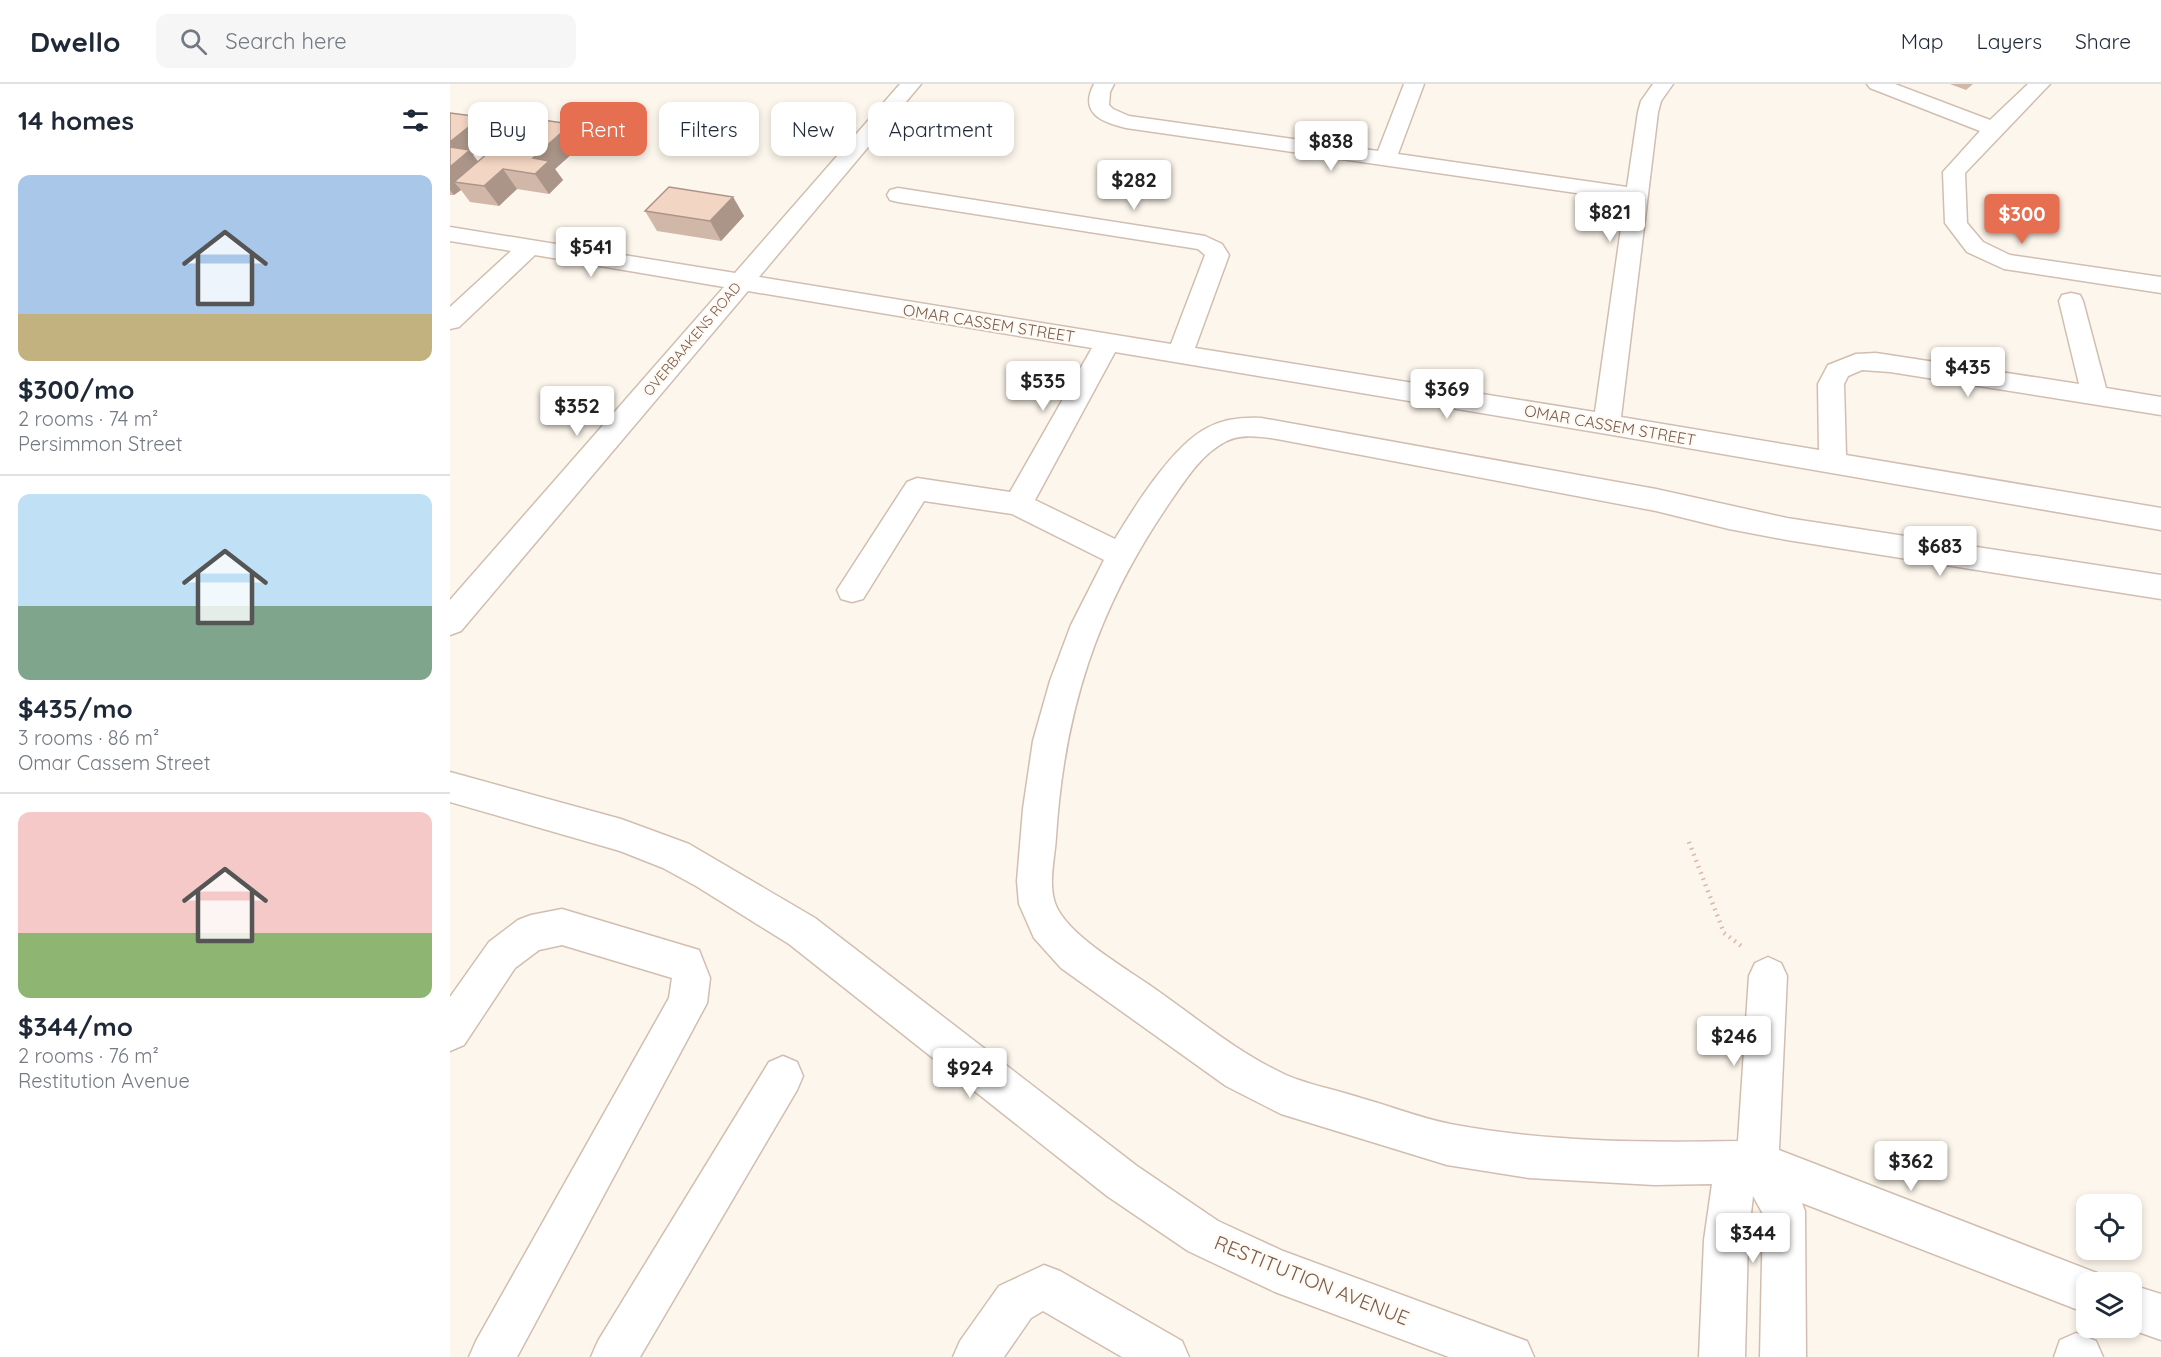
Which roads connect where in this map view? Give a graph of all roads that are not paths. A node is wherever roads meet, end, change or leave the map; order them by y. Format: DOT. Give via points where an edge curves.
graph roads {
  1 [pos="911,84"];
  2 [pos="1104,84"];
  3 [pos="1414,84"];
  4 [pos="1663,84"];
  5 [pos="1877,84"];
  6 [pos="2040,84"];
  7 [pos="1993,129"];
  8 [pos="1385,160"];
  9 [pos="898,195"];
  10 [pos="1637,195"];
  11 [pos="450,234"];
  12 [pos="530,247"];
  13 [pos="740,282"];
  14 [pos="2161,285"];
  15 [pos="2071,301"];
  16 [pos="450,321"];
  17 [pos="1108,342"];
  18 [pos="1180,354"];
  19 [pos="2096,396"];
  20 [pos="2161,406"];
  21 [pos="1607,424"];
  22 [pos="1833,463"];
  23 [pos="1018,504"];
  24 [pos="2161,519"];
  25 [pos="1119,554"];
  26 [pos="2161,587"];
  27 [pos="852,590"];
  28 [pos="450,622"];
  29 [pos="450,787"];
  30 [pos="1768,976"];
  31 [pos="450,1031"];
  32 [pos="783,1076"];
  33 [pos="1758,1162"];
  34 [pos="2076,1287"];
  35 [pos="2142,1310"];
  36 [pos="2161,1317"];
  37 [pos="492,1357"];
  38 [pos="614,1357"];
  39 [pos="976,1357"];
  40 [pos="1166,1357"];
  41 [pos="1511,1357"];
  42 [pos="1722,1357"];
  43 [pos="1783,1357"];
  1 -- 13 [label="street, OVERBAAKENS ROAD"];
  2 -- 8 [label="street" via="1098,103 1117,120"];
  3 -- 8 [label="street"];
  4 -- 10 [label="street" via="1651,100 1648,112"];
  5 -- 7 [label="street"];
  6 -- 7 [label="street"];
  7 -- 14 [label="street" via="1959,163 1952,180 1956,223 1966,239 1996,259 2012,264"];
  8 -- 10 [label="street"];
  9 -- 18 [label="street" via="1205,243 1217,255"];
  10 -- 21 [label="street"];
  11 -- 12 [label="street, OMAR CASSEM STREET"];
  12 -- 13 [label="street, OMAR CASSEM STREET"];
  12 -- 16 [label="street"];
  13 -- 17 [label="street, OMAR CASSEM STREET"];
  13 -- 28 [label="street, OVERBAAKENS ROAD"];
  15 -- 19 [label="street"];
  17 -- 18 [label="street, OMAR CASSEM STREET"];
  17 -- 23 [label="street"];
  18 -- 21 [label="street, OMAR CASSEM STREET"];
  19 -- 20 [label="street"];
  19 -- 22 [label="street" via="1890,363 1853,363 1837,371 1831,384"];
  21 -- 22 [label="street, OMAR CASSEM STREET"];
  22 -- 24 [label="street, OMAR CASSEM STREET"];
  23 -- 25 [label="street"];
  23 -- 27 [label="street" via="917,489"];
  25 -- 26 [label="street" via="1199,446 1217,434 1257,426 1645,498 1787,529"];
  25 -- 33 [label="street" via="1081,640 1056,712 1041,799 1037,904 1043,919 1074,955 1240,1072 1303,1101 1447,1144 1530,1157 1654,1164"];
  29 -- 41 [label="street, RESTITUTION AVENUE" via="621,835 676,856 802,931 1122,1181 1203,1236 1275,1270"];
  30 -- 33 [label="street"];
  31 -- 37 [label="street" via="502,955 531,933 562,927 686,963 691,978 688,1003"];
  32 -- 38 [label="street"];
  33 -- 34 [label="street" via="1815,1188"];
  33 -- 42 [label="street" via="1731,1189"];
  33 -- 43 [label="street" via="1784,1211"];
  35 -- 36 [label="street"];
  39 -- 40 [label="street" via="1015,1302 1044,1287"];
}
